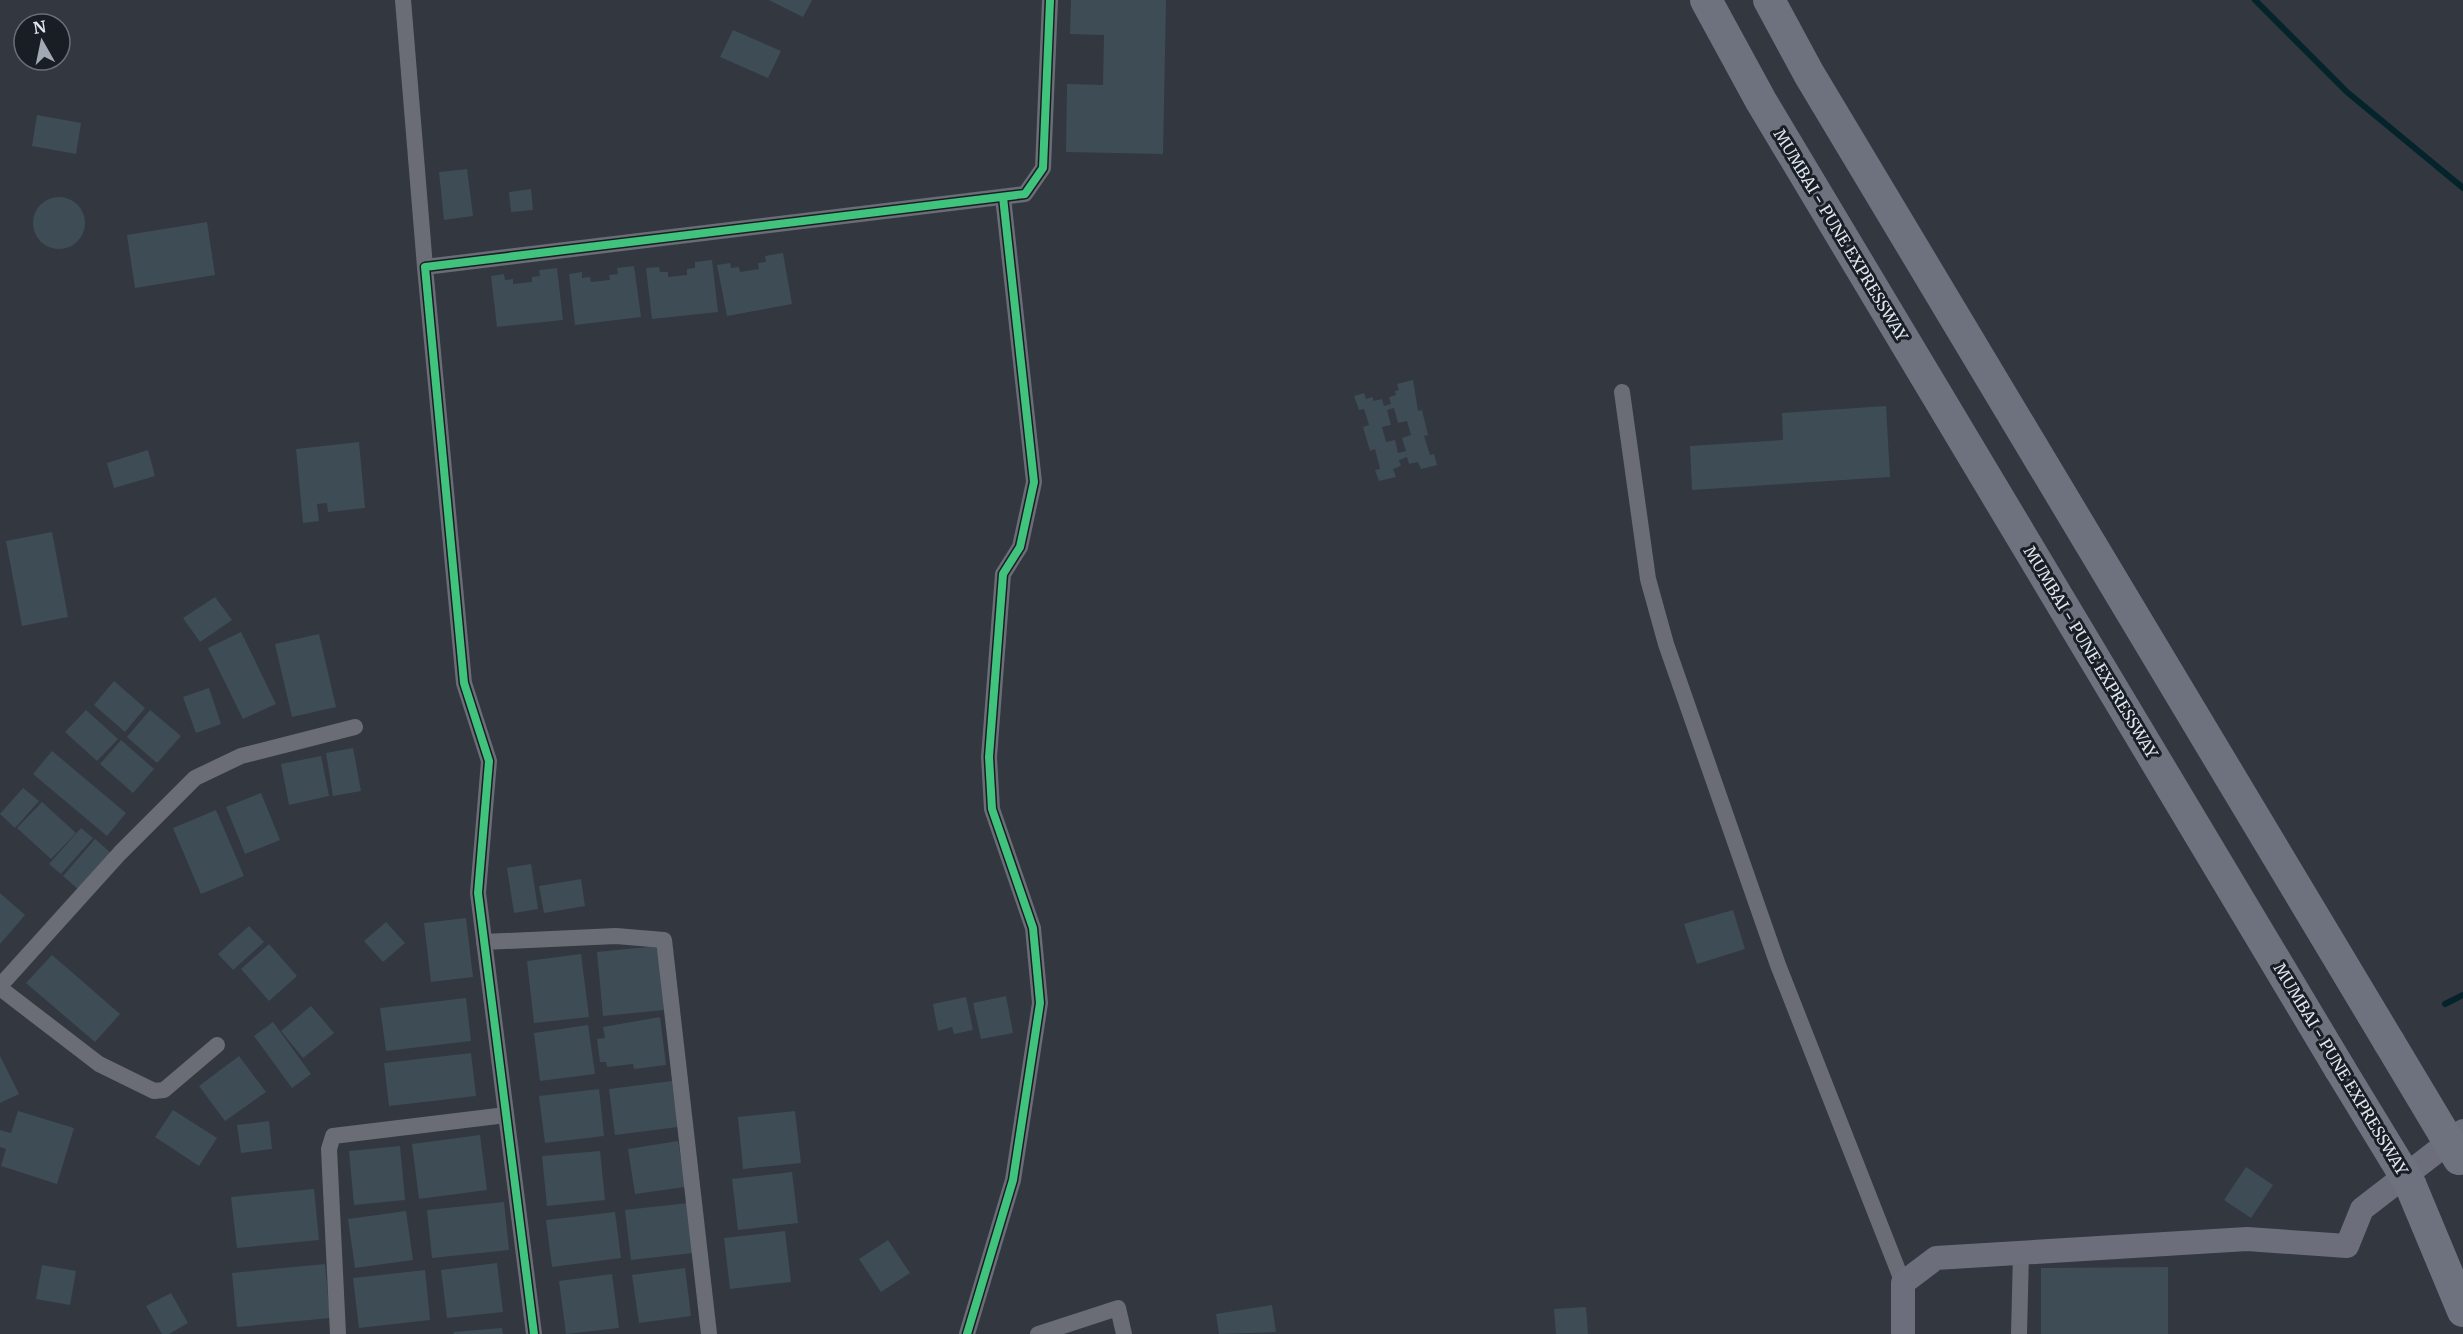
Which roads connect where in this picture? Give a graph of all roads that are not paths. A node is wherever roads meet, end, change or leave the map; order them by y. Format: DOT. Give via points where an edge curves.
graph roads {
  1 [pos="403,0"];
  2 [pos="1050,0"];
  3 [pos="1706,0"];
  4 [pos="1769,0"];
  5 [pos="1003,197"];
  6 [pos="425,267"];
  7 [pos="1622,392"];
  8 [pos="355,727"];
  9 [pos="484,942"];
  10 [pos="0,987"];
  11 [pos="217,1045"];
  12 [pos="506,1116"];
  13 [pos="2462,1153"];
  14 [pos="2021,1253"];
  15 [pos="1903,1283"];
  16 [pos="2463,1311"];
  17 [pos="338,1334"];
  18 [pos="534,1334"];
  19 [pos="709,1334"];
  20 [pos="967,1334"];
  21 [pos="1038,1334"];
  22 [pos="1124,1334"];
  23 [pos="1904,1334"];
  24 [pos="2019,1334"];
  1 -- 6 [label="street"];
  2 -- 5 [label="street" via="1043,168 1025,194"];
  3 -- 16 [label="highway, MUMBAI - PUNE EXPRESSWAY, bridge" via="1761,101 2410,1184"];
  4 -- 13 [label="highway, bridge" via="1809,74 2389,1042"];
  5 -- 6 [label="street"];
  5 -- 20 [label="street" via="1034,482 1020,547 1003,574 989,757 992,809 1033,928 1040,1003 1014,1180"];
  6 -- 9 [label="street" via="464,683 489,761 478,893"];
  7 -- 15 [label="street" via="1648,579 1666,644 1778,965"];
  8 -- 10 [label="street" via="241,756 195,778 120,853"];
  9 -- 12 [label="street"];
  9 -- 19 [label="street" via="616,936 664,940"];
  10 -- 11 [label="street" via="99,1064 154,1092 164,1090"];
  12 -- 17 [label="street" via="333,1136 329,1149"];
  12 -- 18 [label="street"];
  13 -- 14 [label="street" via="2362,1209 2347,1246 2247,1239"];
  14 -- 15 [label="street" via="1936,1258"];
  14 -- 24 [label="street"];
  15 -- 23 [label="street"];
  21 -- 22 [label="street" via="1118,1308"];
}
